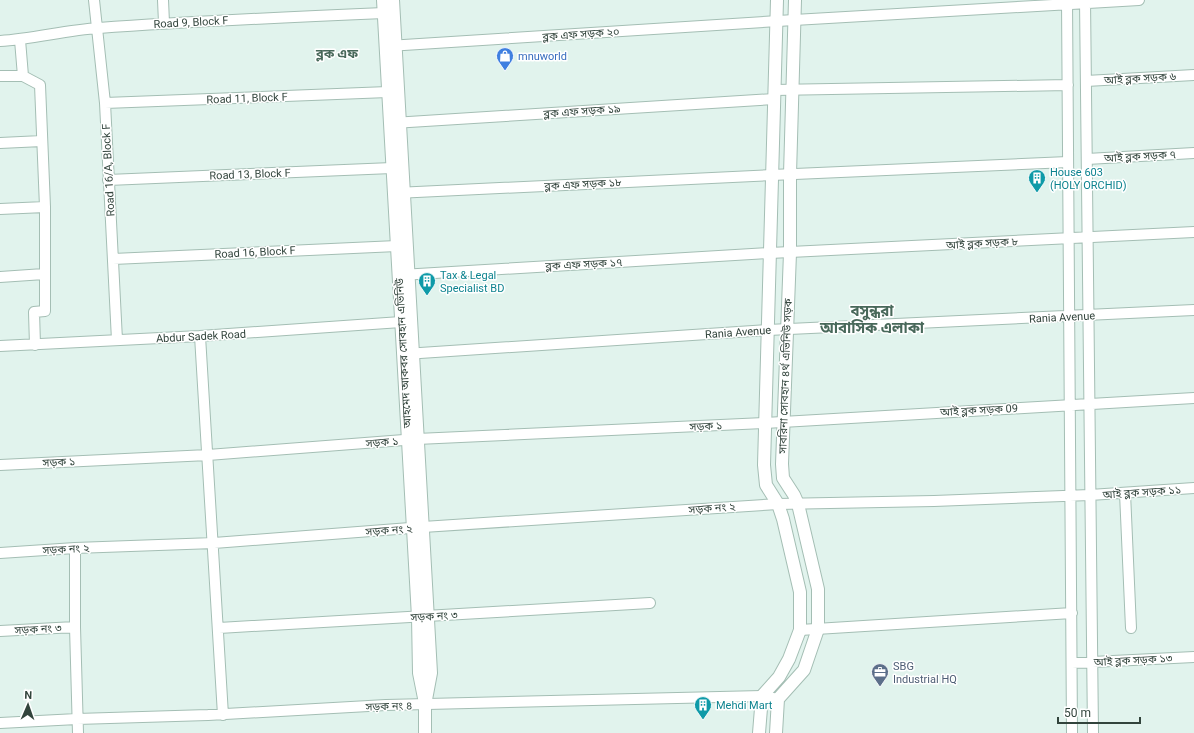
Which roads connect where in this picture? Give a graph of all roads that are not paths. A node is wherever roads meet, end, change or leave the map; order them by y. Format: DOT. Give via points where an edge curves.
graph roads {
  1 [pos="94,0"];
  2 [pos="163,0"];
  3 [pos="383,0"];
  4 [pos="393,0"];
  5 [pos="777,0"];
  6 [pos="795,0"];
  7 [pos="1140,0"];
  8 [pos="1067,2"];
  9 [pos="1085,2"];
  10 [pos="384,12"];
  11 [pos="794,20"];
  12 [pos="776,22"];
  13 [pos="164,23"];
  14 [pos="96,28"];
  15 [pos="20,40"];
  16 [pos="0,41"];
  17 [pos="391,46"];
  18 [pos="1194,75"];
  19 [pos="0,76"];
  20 [pos="23,76"];
  21 [pos="1086,81"];
  22 [pos="1068,85"];
  23 [pos="792,90"];
  24 [pos="388,92"];
  25 [pos="774,94"];
  26 [pos="105,103"];
  27 [pos="395,122"];
  28 [pos="42,141"];
  29 [pos="0,143"];
  30 [pos="1194,152"];
  31 [pos="1087,159"];
  32 [pos="1068,162"];
  33 [pos="392,168"];
  34 [pos="790,174"];
  35 [pos="772,175"];
  36 [pos="108,180"];
  37 [pos="399,193"];
  38 [pos="45,206"];
  39 [pos="0,209"];
  40 [pos="1194,232"];
  41 [pos="1069,238"];
  42 [pos="1088,238"];
  43 [pos="397,246"];
  44 [pos="770,253"];
  45 [pos="790,253"];
  46 [pos="113,259"];
  47 [pos="44,274"];
  48 [pos="404,275"];
  49 [pos="0,277"];
  50 [pos="1194,310"];
  51 [pos="1069,316"];
  52 [pos="1088,316"];
  53 [pos="401,322"];
  54 [pos="787,329"];
  55 [pos="768,330"];
  56 [pos="200,336"];
  57 [pos="117,340"];
  58 [pos="35,345"];
  59 [pos="0,346"];
  60 [pos="408,353"];
  61 [pos="1194,398"];
  62 [pos="1070,404"];
  63 [pos="1089,404"];
  64 [pos="783,421"];
  65 [pos="765,423"];
  66 [pos="413,440"];
  67 [pos="208,455"];
  68 [pos="0,465"];
  69 [pos="1194,488"];
  70 [pos="1125,493"];
  71 [pos="1090,495"];
  72 [pos="1071,496"];
  73 [pos="778,504"];
  74 [pos="798,504"];
  75 [pos="418,528"];
  76 [pos="214,543"];
  77 [pos="75,548"];
  78 [pos="0,553"];
  79 [pos="650,603"];
  80 [pos="1072,613"];
  81 [pos="423,616"];
  82 [pos="75,627"];
  83 [pos="218,628"];
  84 [pos="1131,628"];
  85 [pos="818,629"];
  86 [pos="800,630"];
  87 [pos="0,631"];
  88 [pos="1194,657"];
  89 [pos="1092,662"];
  90 [pos="1072,663"];
  91 [pos="762,696"];
  92 [pos="778,699"];
  93 [pos="425,705"];
  94 [pos="223,715"];
  95 [pos="77,719"];
  96 [pos="0,723"];
  97 [pos="78,733"];
  98 [pos="426,733"];
  99 [pos="759,733"];
  100 [pos="776,733"];
  101 [pos="1072,733"];
  102 [pos="1093,733"];
  1 -- 14 [label="street, Road 16/A, Block F"];
  2 -- 13 [label="street"];
  3 -- 10 [label="street, আহমেদ আকবর সোবহান এভিনিউ"];
  4 -- 17 [label="street, আহমেদ আকবর সোবহান এভিনিউ"];
  5 -- 12 [label="street, সাবরিনা সোবহান ৪র্থ এভিনিউ সড়ক"];
  6 -- 11 [label="street, সাবরিনা সোবহান ৪র্থ এভিনিউ সড়ক"];
  7 -- 9 [label="street, ব্লক এফ সড়ক ২০"];
  8 -- 9 [label="street, ব্লক এফ সড়ক ২০"];
  8 -- 11 [label="street, ব্লক এফ সড়ক ২০"];
  8 -- 22 [label="street"];
  9 -- 21 [label="street"];
  10 -- 13 [label="street, Road 9, Block F"];
  10 -- 17 [label="street, আহমেদ আকবর সোবহান এভিনিউ"];
  11 -- 12 [label="street, ব্লক এফ সড়ক ২০"];
  11 -- 23 [label="street, সাবরিনা সোবহান ৪র্থ এভিনিউ সড়ক"];
  12 -- 17 [label="street, ব্লক এফ সড়ক ২০"];
  12 -- 25 [label="street, সাবরিনা সোবহান ৪র্থ এভিনিউ সড়ক"];
  13 -- 14 [label="street, Road 9, Block F"];
  14 -- 15 [label="street, Road 9, Block F"];
  14 -- 26 [label="street, Road 16/A, Block F"];
  15 -- 16 [label="street, Road 9, Block F"];
  15 -- 20 [label="street"];
  17 -- 24 [label="street, আহমেদ আকবর সোবহান এভিনিউ"];
  17 -- 27 [label="street, আহমেদ আকবর সোবহান এভিনিউ"];
  18 -- 21 [label="street, আই ব্লক সড়ক ৬"];
  19 -- 20 [label="street"];
  20 -- 28 [label="street" via="40,85"];
  21 -- 31 [label="street"];
  22 -- 23 [label="street, ব্লক এফ সড়ক ১৯"];
  22 -- 32 [label="street"];
  23 -- 25 [label="street, ব্লক এফ সড়ক ১৯"];
  23 -- 34 [label="street, সাবরিনা সোবহান ৪র্থ এভিনিউ সড়ক"];
  24 -- 26 [label="street, Road 11, Block F"];
  24 -- 27 [label="street, আহমেদ আকবর সোবহান এভিনিউ"];
  25 -- 27 [label="street, ব্লক এফ সড়ক ১৯"];
  25 -- 35 [label="street, সাবরিনা সোবহান ৪র্থ এভিনিউ সড়ক"];
  26 -- 36 [label="street, Road 16/A, Block F"];
  27 -- 33 [label="street, আহমেদ আকবর সোবহান এভিনিউ"];
  27 -- 37 [label="street, আহমেদ আকবর সোবহান এভিনিউ"];
  28 -- 29 [label="street"];
  28 -- 38 [label="street"];
  30 -- 31 [label="street, আই ব্লক সড়ক ৭"];
  31 -- 42 [label="street"];
  32 -- 34 [label="street, ব্লক এফ সড়ক ১৮"];
  32 -- 41 [label="street"];
  33 -- 36 [label="street, Road 13, Block F"];
  33 -- 37 [label="street, আহমেদ আকবর সোবহান এভিনিউ"];
  34 -- 35 [label="street, ব্লক এফ সড়ক ১৮"];
  34 -- 45 [label="street, সাবরিনা সোবহান ৪র্থ এভিনিউ সড়ক"];
  35 -- 37 [label="street, ব্লক এফ সড়ক ১৮"];
  35 -- 44 [label="street, সাবরিনা সোবহান ৪র্থ এভিনিউ সড়ক"];
  36 -- 46 [label="street, Road 16/A, Block F"];
  37 -- 43 [label="street, আহমেদ আকবর সোবহান এভিনিউ"];
  37 -- 48 [label="street, আহমেদ আকবর সোবহান এভিনিউ"];
  38 -- 39 [label="street"];
  38 -- 47 [label="street"];
  40 -- 42 [label="street, আই ব্লক সড়ক ৮"];
  41 -- 42 [label="street, আই ব্লক সড়ক ৮"];
  41 -- 45 [label="street, আই ব্লক সড়ক ৮"];
  41 -- 51 [label="street"];
  42 -- 52 [label="street"];
  43 -- 46 [label="street, Road 16, Block F"];
  43 -- 48 [label="street, আহমেদ আকবর সোবহান এভিনিউ"];
  44 -- 45 [label="street, আই ব্লক সড়ক ৮"];
  44 -- 48 [label="street, ব্লক এফ সড়ক ১৭"];
  44 -- 55 [label="street, সাবরিনা সোবহান ৪র্থ এভিনিউ সড়ক"];
  45 -- 54 [label="street, সাবরিনা সোবহান ৪র্থ এভিনিউ সড়ক"];
  46 -- 57 [label="street, Road 16/A, Block F"];
  47 -- 49 [label="street"];
  47 -- 58 [label="street" via="45,311 34,312"];
  48 -- 53 [label="street, আহমেদ আকবর সোবহান এভিনিউ"];
  48 -- 60 [label="street, আহমেদ আকবর সোবহান এভিনিউ"];
  50 -- 52 [label="street, Rania Avenue"];
  51 -- 52 [label="street, Rania Avenue"];
  51 -- 54 [label="street, Rania Avenue"];
  51 -- 62 [label="street"];
  52 -- 63 [label="street"];
  53 -- 56 [label="street, Abdur Sadek Road"];
  53 -- 60 [label="street, আহমেদ আকবর সোবহান এভিনিউ"];
  54 -- 55 [label="street, Rania Avenue"];
  54 -- 64 [label="street, সাবরিনা সোবহান ৪র্থ এভিনিউ সড়ক"];
  55 -- 60 [label="street, Rania Avenue"];
  55 -- 65 [label="street, সাবরিনা সোবহান ৪র্থ এভিনিউ সড়ক"];
  56 -- 57 [label="street, Abdur Sadek Road"];
  56 -- 67 [label="street"];
  57 -- 58 [label="street, Abdur Sadek Road"];
  58 -- 59 [label="street, Abdur Sadek Road"];
  60 -- 66 [label="street, আহমেদ আকবর সোবহান এভিনিউ"];
  61 -- 63 [label="street, আই ব্লক সড়ক 09"];
  62 -- 63 [label="street, আই ব্লক সড়ক 09"];
  62 -- 64 [label="street, আই ব্লক সড়ক 09"];
  62 -- 72 [label="street"];
  63 -- 71 [label="street"];
  64 -- 65 [label="street, আই ব্লক সড়ক 09"];
  64 -- 74 [label="street, সাবরিনা সোবহান ৪র্থ এভিনিউ সড়ক" via="783,478"];
  65 -- 66 [label="street, সড়ক ১"];
  65 -- 73 [label="street, সাবরিনা সোবহান ৪র্থ এভিনিউ সড়ক" via="766,485"];
  66 -- 67 [label="street, সড়ক ১"];
  66 -- 75 [label="street, আহমেদ আকবর সোবহান এভিনিউ"];
  67 -- 68 [label="street, সড়ক ১"];
  67 -- 76 [label="street"];
  69 -- 70 [label="street, আই ব্লক সড়ক ১১"];
  70 -- 71 [label="street, আই ব্লক সড়ক ১১"];
  70 -- 84 [label="street"];
  71 -- 72 [label="street, আই ব্লক সড়ক ১১"];
  71 -- 89 [label="street"];
  72 -- 74 [label="street, আই ব্লক সড়ক ১১"];
  72 -- 80 [label="street"];
  73 -- 74 [label="street, সড়ক নং ২"];
  73 -- 75 [label="street, সড়ক নং ২"];
  73 -- 86 [label="street, সাবরিনা সোবহান ৪র্থ এভিনিউ সড়ক" via="784,519 800,592"];
  74 -- 85 [label="street, সাবরিনা সোবহান ৪র্থ এভিনিউ সড়ক" via="818,589"];
  75 -- 76 [label="street, সড়ক নং ২"];
  75 -- 81 [label="street, আহমেদ আকবর সোবহান এভিনিউ"];
  76 -- 77 [label="street, সড়ক নং ২"];
  76 -- 83 [label="street"];
  77 -- 78 [label="street, সড়ক নং ২"];
  77 -- 82 [label="street"];
  79 -- 81 [label="street, সড়ক নং ৩"];
  80 -- 85 [label="street"];
  80 -- 90 [label="street"];
  81 -- 83 [label="street, সড়ক নং ৩"];
  81 -- 93 [label="street, আহমেদ আকবর সোবহান এভিনিউ" via="419,674"];
  82 -- 87 [label="street, সড়ক নং ৩"];
  82 -- 95 [label="street"];
  83 -- 94 [label="street"];
  85 -- 86 [label="street"];
  85 -- 92 [label="street, সাবরিনা সোবহান ৪র্থ এভিনিউ সড়ক" via="804,670"];
  86 -- 91 [label="street, সাবরিনা সোবহান ৪র্থ এভিনিউ সড়ক" via="779,677"];
  88 -- 89 [label="street, আই ব্লক সড়ক ১৩"];
  89 -- 90 [label="street, আই ব্লক সড়ক ১৩"];
  89 -- 102 [label="street"];
  90 -- 101 [label="street"];
  91 -- 92 [label="street, সড়ক নং ৪"];
  91 -- 93 [label="street, সড়ক নং ৪"];
  91 -- 99 [label="street"];
  92 -- 100 [label="street"];
  93 -- 94 [label="street, সড়ক নং ৪"];
  93 -- 98 [label="street, আহমেদ আকবর সোবহান এভিনিউ"];
  94 -- 95 [label="street, সড়ক নং ৪"];
  95 -- 96 [label="street, সড়ক নং ৪"];
  95 -- 97 [label="street"];
}
